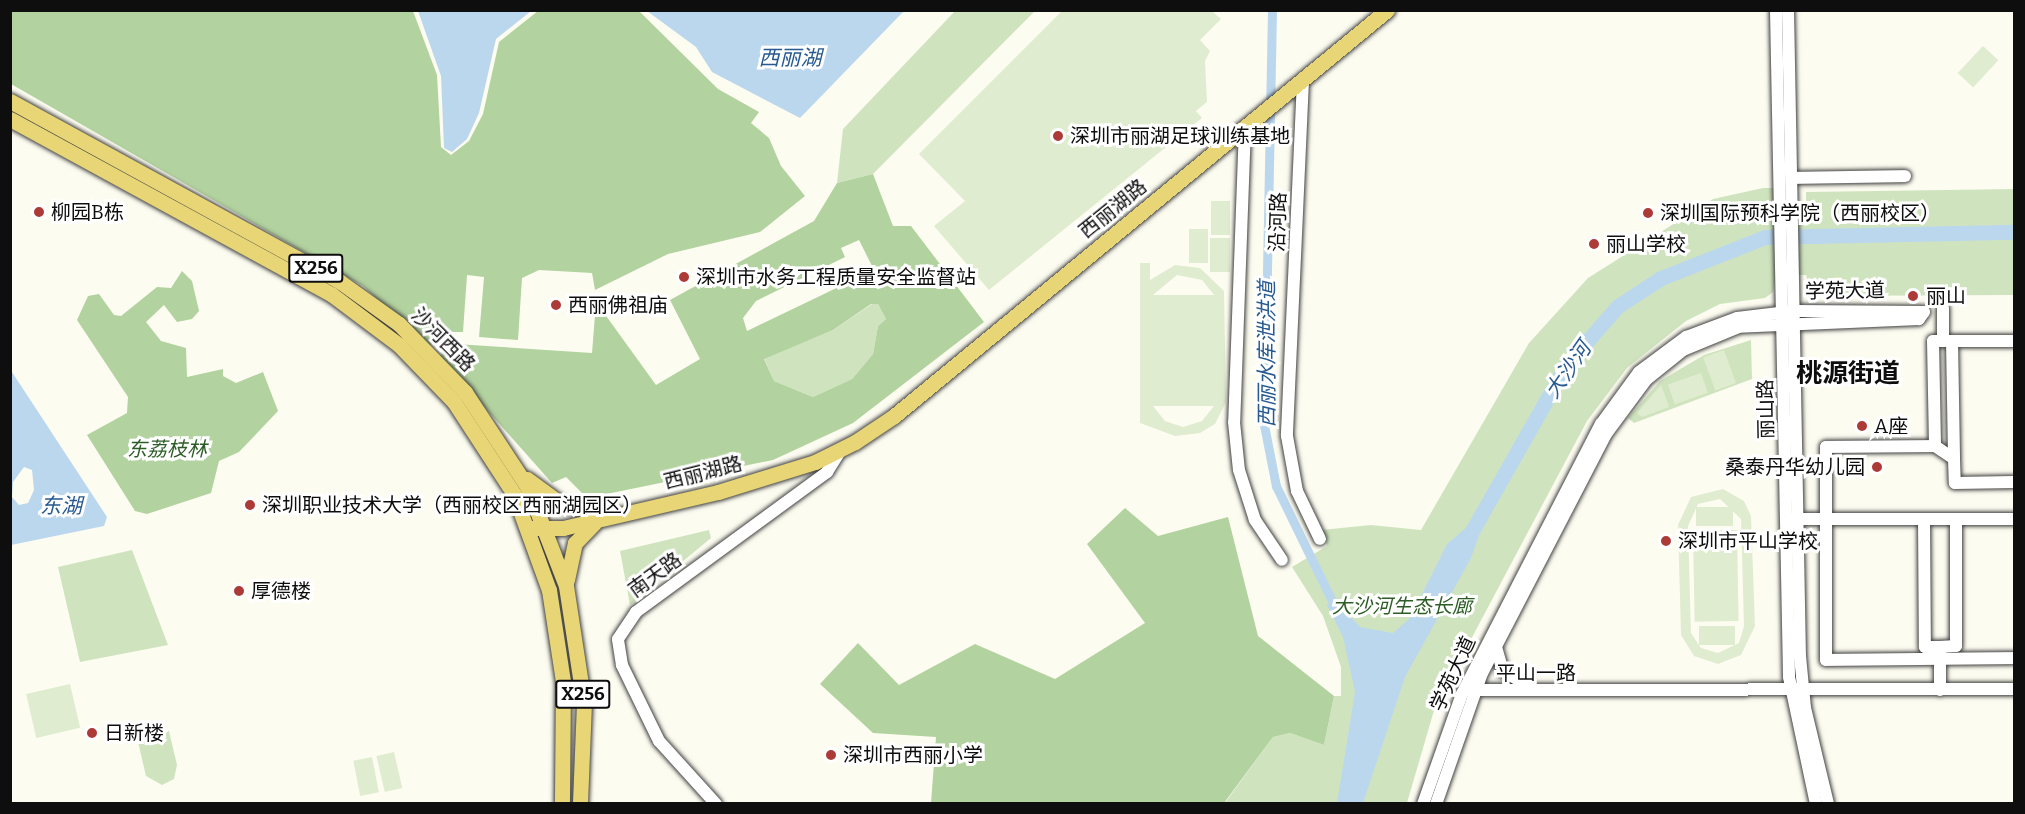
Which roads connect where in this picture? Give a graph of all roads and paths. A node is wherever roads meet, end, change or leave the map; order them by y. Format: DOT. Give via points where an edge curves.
graph roads {
  1 [pos="1372,10"];
  2 [pos="1387,10"];
  3 [pos="1776,10"];
  4 [pos="1788,10"];
  5 [pos="1300,76"];
  6 [pos="10,101"];
  7 [pos="1266,104"];
  8 [pos="10,119"];
  9 [pos="1245,127"];
  10 [pos="1905,176"];
  11 [pos="1794,178"];
  12 [pos="1789,202"];
  13 [pos="1943,308"];
  14 [pos="1791,316"];
  15 [pos="1947,341"];
  16 [pos="2014,341"];
  17 [pos="1935,446"];
  18 [pos="842,448"];
  19 [pos="1954,459"];
  20 [pos="521,475"];
  21 [pos="2014,482"];
  22 [pos="603,514"];
  23 [pos="1793,519"];
  24 [pos="1826,519"];
  25 [pos="1924,519"];
  26 [pos="1956,519"];
  27 [pos="2014,519"];
  28 [pos="540,527"];
  29 [pos="1320,538"];
  30 [pos="1282,560"];
  31 [pos="566,585"];
  32 [pos="1496,647"];
  33 [pos="1940,653"];
  34 [pos="2014,658"];
  35 [pos="2014,681"];
  36 [pos="1527,685"];
  37 [pos="1940,686"];
  38 [pos="1796,687"];
  39 [pos="1472,689"];
  40 [pos="2014,689"];
  41 [pos="561,804"];
  42 [pos="580,804"];
  43 [pos="716,804"];
  44 [pos="1423,804"];
  45 [pos="1436,804"];
  46 [pos="1816,804"];
  47 [pos="1828,804"];
  1 -- 5 [label="main road"];
  2 -- 5 [label="main road"];
  3 -- 12 [label="street, 丽山路"];
  4 -- 11 [label="street, 丽山路"];
  5 -- 7 [label="main road"];
  5 -- 29 [label="street, 沿河路" via="1287,436 1297,491"];
  6 -- 20 [label="main road, 沙河西路 / X256" via="367,300 450,374"];
  7 -- 9 [label="main road, 西丽湖路"];
  7 -- 22 [label="main road, 西丽湖路" via="888,409 850,434 763,471"];
  8 -- 28 [label="main road, 沙河西路 / X256" via="310,281 371,321 423,368 468,420"];
  9 -- 18 [label="main road, 西丽湖路" via="894,416"];
  9 -- 30 [label="street, 沿河路" via="1234,422 1239,470 1255,520"];
  10 -- 11 [label="street"];
  11 -- 12 [label="street, 丽山路"];
  12 -- 14 [label="street, 丽山路"];
  13 -- 15 [label="street"];
  14 -- 14 [label="street, 学苑大道" via="1919,318 1924,312"];
  14 -- 23 [label="street, 丽山路"];
  14 -- 32 [label="street, 学苑大道" via="1702,340 1636,391 1599,446"];
  14 -- 39 [label="street, 学苑大道" via="1737,318 1694,333 1655,358 1627,386 1591,442"];
  15 -- 16 [label="street"];
  15 -- 17 [label="street" via="1933,341"];
  15 -- 19 [label="street"];
  17 -- 19 [label="street"];
  17 -- 24 [label="street" via="1826,447"];
  18 -- 22 [label="main road, 西丽湖路" via="766,479"];
  18 -- 43 [label="street, 南天路" via="827,472 636,612 618,639 622,665 659,741"];
  19 -- 21 [label="street" via="1954,483"];
  20 -- 22 [label="main road" via="561,504"];
  20 -- 28 [label="main road, 沙河西路 / X256"];
  22 -- 28 [label="main road, 西丽湖路"];
  22 -- 31 [label="main road" via="575,543"];
  23 -- 24 [label="street"];
  23 -- 38 [label="street, 丽山路"];
  24 -- 25 [label="street"];
  24 -- 33 [label="street" via="1826,660"];
  25 -- 26 [label="street"];
  25 -- 33 [label="street" via="1925,647"];
  26 -- 27 [label="street"];
  26 -- 33 [label="street" via="1956,646"];
  28 -- 31 [label="main road, 沙河西路 / X256"];
  28 -- 41 [label="main road, 沙河西路 / X256" via="561,658"];
  31 -- 42 [label="main road, 沙河西路 / X256" via="584,703"];
  32 -- 36 [label="street" via="1503,671"];
  32 -- 39 [label="street, 学苑大道"];
  33 -- 34 [label="street"];
  33 -- 37 [label="street"];
  35 -- 37 [label="street, 平山一路"];
  36 -- 38 [label="street, 平山一路"];
  36 -- 39 [label="street, 平山一路"];
  37 -- 38 [label="street, 平山一路"];
  37 -- 40 [label="street, 平山一路"];
  38 -- 39 [label="street, 平山一路"];
  38 -- 46 [label="street, 丽山路"];
  38 -- 47 [label="street, 丽山路"];
  39 -- 44 [label="street, 学苑大道"];
  39 -- 45 [label="street, 学苑大道"];
}
